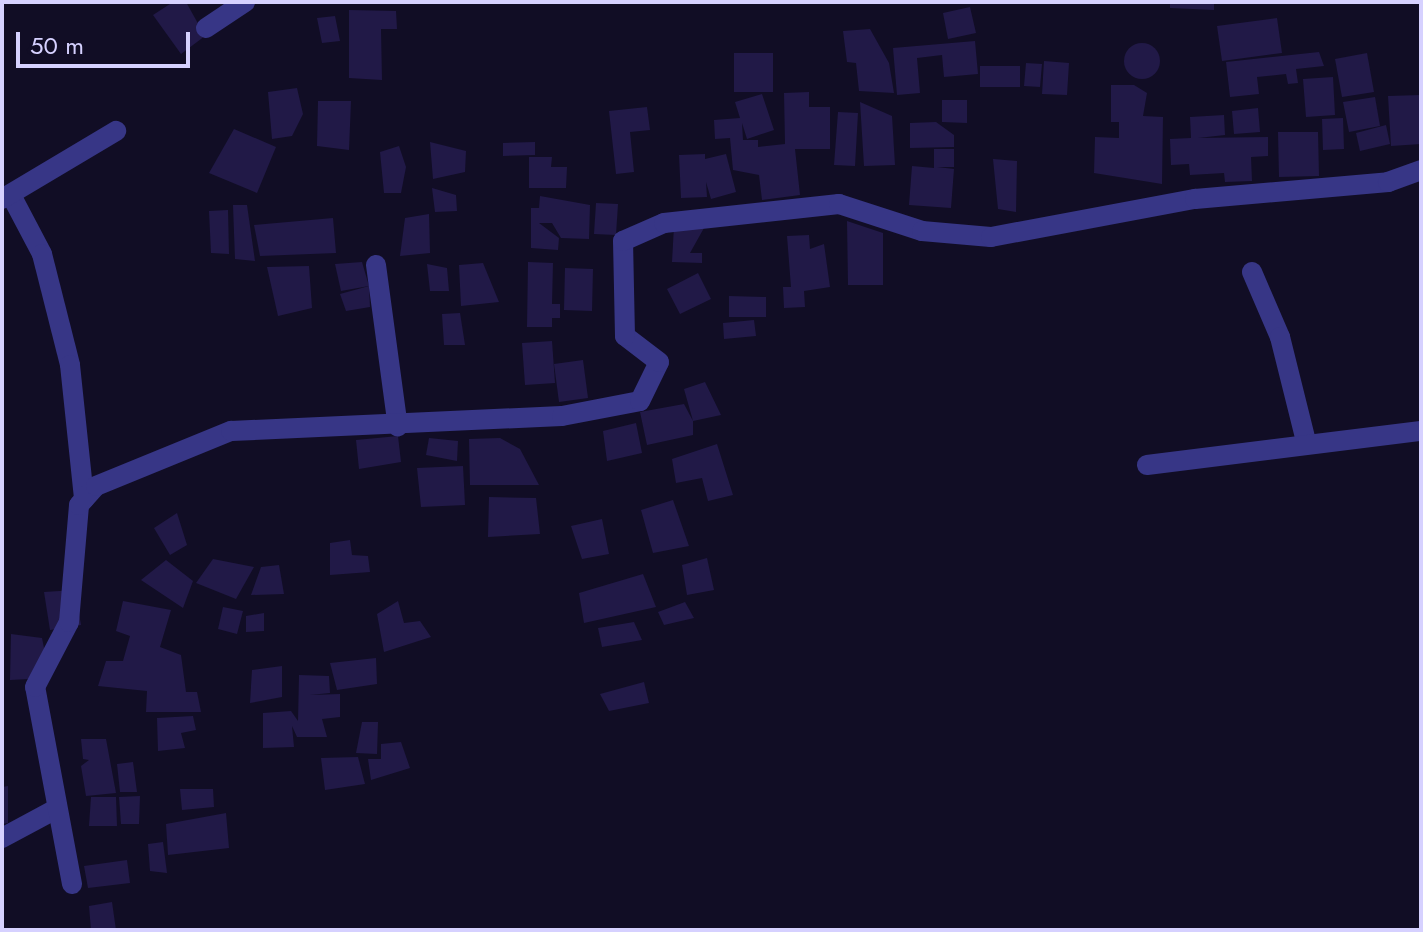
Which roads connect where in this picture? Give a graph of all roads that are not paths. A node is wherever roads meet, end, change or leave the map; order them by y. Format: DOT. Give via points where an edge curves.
graph roads {
  1 [pos="245,2"];
  2 [pos="206,28"];
  3 [pos="116,131"];
  4 [pos="1421,170"];
  5 [pos="7,198"];
  6 [pos="376,265"];
  7 [pos="1252,272"];
  8 [pos="398,427"];
  9 [pos="1421,431"];
  10 [pos="1306,441"];
  11 [pos="1147,465"];
  12 [pos="84,499"];
  13 [pos="56,809"];
  14 [pos="2,838"];
  15 [pos="72,884"];
  1 -- 2 [label="street"];
  3 -- 5 [label="street"];
  4 -- 8 [label="street" via="1388,182 1195,199 991,237 922,231 839,204 664,223 623,241 625,336 659,362 640,401 562,416"];
  5 -- 12 [label="street" via="42,254 70,365"];
  6 -- 8 [label="street"];
  7 -- 10 [label="street" via="1280,337"];
  8 -- 12 [label="street" via="231,431 153,457"];
  9 -- 10 [label="street"];
  10 -- 11 [label="street"];
  12 -- 13 [label="street" via="73,537 69,622 35,687"];
  13 -- 14 [label="street"];
  13 -- 15 [label="street"];
}
